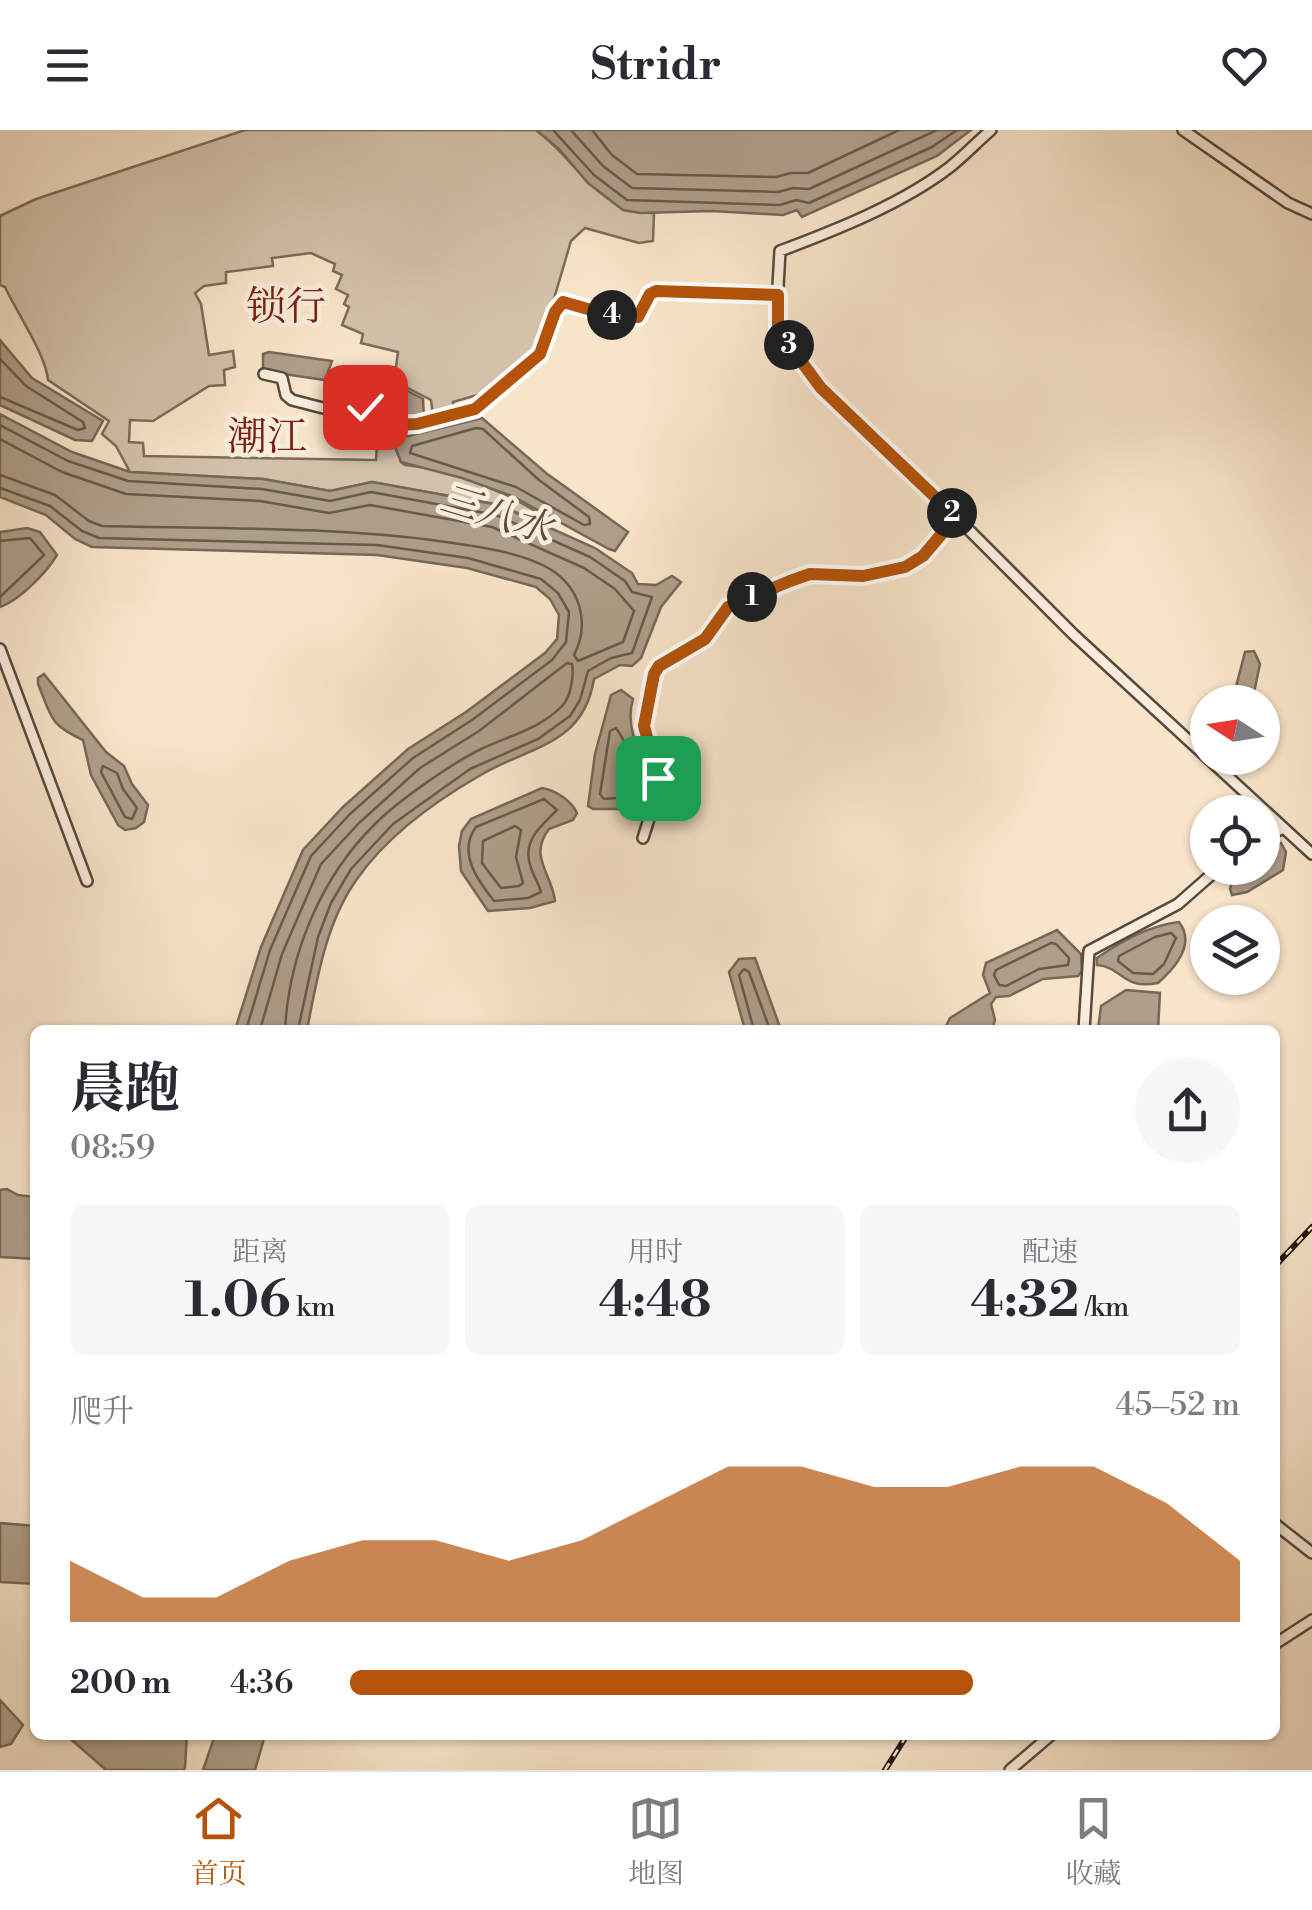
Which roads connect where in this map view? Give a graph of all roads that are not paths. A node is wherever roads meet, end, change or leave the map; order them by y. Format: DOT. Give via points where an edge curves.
graph roads {
  1 [pos="991,130"];
  2 [pos="1183,130"];
  3 [pos="1312,214"];
  4 [pos="778,295"];
  5 [pos="264,374"];
  6 [pos="956,517"];
  7 [pos="0,649"];
  8 [pos="1284,828"];
  9 [pos="1280,830"];
  10 [pos="643,838"];
  11 [pos="1312,854"];
  12 [pos="87,881"];
  13 [pos="1200,885"];
  14 [pos="1084,1025"];
  15 [pos="1280,1528"];
  16 [pos="1312,1553"];
  17 [pos="1312,1620"];
  18 [pos="1280,1641"];
  19 [pos="1046,1740"];
  20 [pos="1010,1770"];
  1 -- 4 [label="street" via="916,188 780,251"];
  2 -- 3 [label="street"];
  4 -- 5 [label="street" via="656,291 638,317 563,302 540,354 488,400 417,424 388,424 363,406 327,409 292,400 282,378"];
  4 -- 6 [label="street" via="778,330 821,388"];
  6 -- 8 [label="street"];
  6 -- 10 [label="street" via="905,567 790,581 728,607 705,639 659,666 644,714 658,780"];
  7 -- 12 [label="street"];
  8 -- 9 [label="street"];
  8 -- 11 [label="street"];
  13 -- 14 [label="street" via="1178,904 1089,950"];
  15 -- 16 [label="street"];
  17 -- 18 [label="street"];
  19 -- 20 [label="street"];
}
